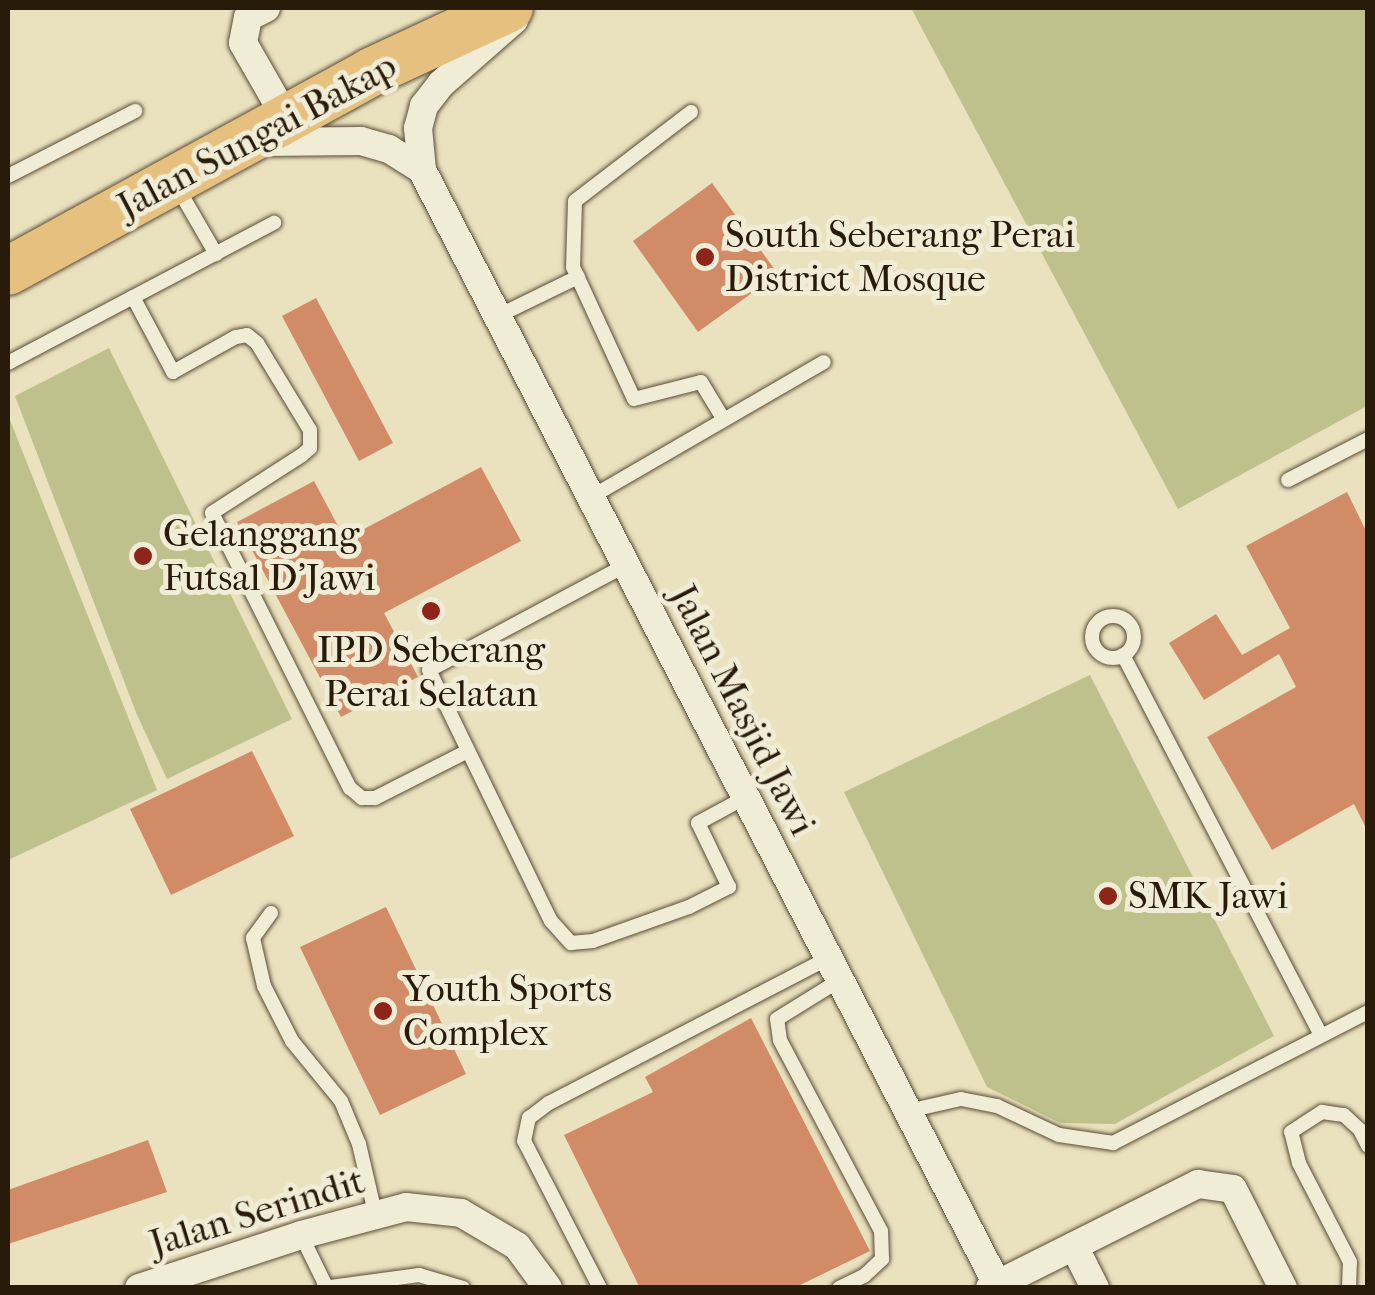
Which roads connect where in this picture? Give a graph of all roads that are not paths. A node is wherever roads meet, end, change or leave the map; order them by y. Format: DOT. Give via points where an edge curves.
graph roads {
  1 [pos="266,8"];
  2 [pos="509,8"];
  3 [pos="528,8"];
  4 [pos="135,111"];
  5 [pos="691,112"];
  6 [pos="286,118"];
  7 [pos="245,142"];
  8 [pos="422,170"];
  9 [pos="8,176"];
  10 [pos="174,181"];
  11 [pos="274,223"];
  12 [pos="216,254"];
  13 [pos="10,263"];
  14 [pos="578,277"];
  15 [pos="133,297"];
  16 [pos="498,316"];
  17 [pos="824,362"];
  18 [pos="8,363"];
  19 [pos="724,420"];
  20 [pos="1368,440"];
  21 [pos="1288,480"];
  22 [pos="591,498"];
  23 [pos="626,566"];
  24 [pos="1124,654"];
  25 [pos="466,752"];
  26 [pos="746,797"];
  27 [pos="271,913"];
  28 [pos="835,969"];
  29 [pos="1368,1012"];
  30 [pos="1320,1033"];
  31 [pos="908,1112"];
  32 [pos="1368,1146"];
  33 [pos="375,1213"];
  34 [pos="301,1235"];
  35 [pos="1074,1246"];
  36 [pos="994,1286"];
  37 [pos="144,1287"];
  38 [pos="326,1287"];
  39 [pos="463,1288"];
  40 [pos="548,1288"];
  41 [pos="600,1288"];
  42 [pos="838,1288"];
  43 [pos="1095,1288"];
  44 [pos="1283,1288"];
  45 [pos="1349,1288"];
  1 -- 6 [label="street" via="248,17 243,44"];
  2 -- 6 [label="highway, Jalan Sungai Bakap"];
  3 -- 8 [label="street, Jalan Masjid Jawi" via="424,106 418,128"];
  4 -- 9 [label="lane"];
  5 -- 14 [label="lane" via="575,201"];
  6 -- 7 [label="highway, Jalan Sungai Bakap"];
  7 -- 8 [label="street" via="362,141"];
  7 -- 10 [label="highway, Jalan Sungai Bakap"];
  8 -- 16 [label="street, Jalan Masjid Jawi"];
  10 -- 12 [label="lane"];
  10 -- 13 [label="highway, Jalan Sungai Bakap"];
  11 -- 12 [label="lane"];
  12 -- 15 [label="lane"];
  14 -- 16 [label="lane"];
  14 -- 19 [label="lane" via="634,399 701,382"];
  15 -- 18 [label="lane"];
  15 -- 25 [label="lane" via="173,372 236,337 257,343 310,430 310,448 302,455 212,512 350,788 375,798"];
  16 -- 22 [label="street, Jalan Masjid Jawi"];
  17 -- 19 [label="lane"];
  19 -- 22 [label="lane"];
  20 -- 21 [label="lane"];
  22 -- 23 [label="street, Jalan Masjid Jawi"];
  23 -- 25 [label="lane" via="430,670"];
  23 -- 26 [label="street, Jalan Masjid Jawi"];
  24 -- 30 [label="lane"];
  25 -- 26 [label="lane" via="551,921 570,943 689,908 729,887 698,824"];
  26 -- 28 [label="street, Jalan Masjid Jawi"];
  27 -- 33 [label="lane" via="253,938 264,986 292,1041 341,1100"];
  28 -- 31 [label="street, Jalan Masjid Jawi"];
  28 -- 41 [label="lane" via="548,1102 529,1118 524,1141"];
  28 -- 42 [label="lane" via="777,1019 780,1040 881,1231 882,1259"];
  29 -- 30 [label="lane"];
  30 -- 31 [label="lane" via="1113,1143 1059,1135 997,1106 960,1099"];
  31 -- 36 [label="street, Jalan Masjid Jawi"];
  32 -- 45 [label="lane" via="1344,1115 1322,1112 1291,1132 1350,1262"];
  33 -- 34 [label="street, Jalan Serindit"];
  33 -- 40 [label="street, Jalan Serindit" via="406,1207 462,1213 518,1246"];
  34 -- 37 [label="street, Jalan Serindit"];
  34 -- 38 [label="lane"];
  35 -- 36 [label="street"];
  35 -- 43 [label="street"];
  35 -- 44 [label="street" via="1198,1184 1234,1189"];
  38 -- 39 [label="lane" via="419,1276"];
}
